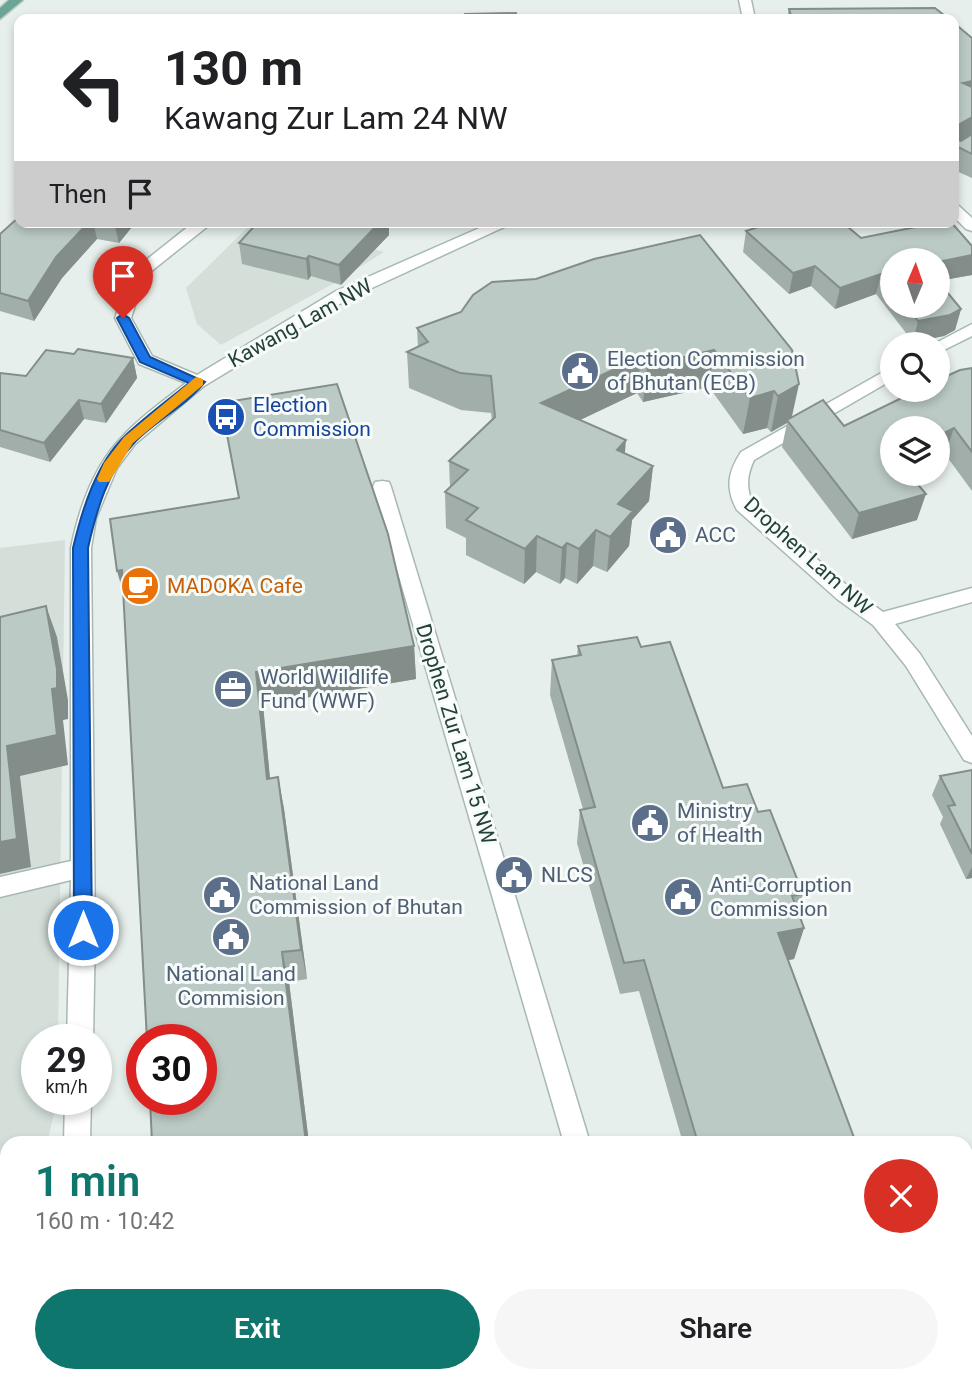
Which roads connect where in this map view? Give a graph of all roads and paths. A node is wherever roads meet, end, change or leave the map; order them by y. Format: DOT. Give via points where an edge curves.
graph roads {
  1 [pos="18,0"];
  2 [pos="0,15"];
  3 [pos="959,214"];
  4 [pos="972,226"];
  5 [pos="196,228"];
  6 [pos="486,228"];
  7 [pos="972,329"];
  8 [pos="950,341"];
  9 [pos="880,380"];
  10 [pos="198,382"];
  11 [pos="382,487"];
  12 [pos="972,595"];
  13 [pos="880,620"];
  14 [pos="972,754"];
  15 [pos="82,868"];
  16 [pos="0,887"];
  17 [pos="80,1024"];
  18 [pos="78,1115"];
  19 [pos="77,1136"];
  20 [pos="575,1136"];
  1 -- 2 [label="main road"];
  3 -- 4 [label="street"];
  5 -- 10 [label="street" via="137,275 123,318 145,359"];
  6 -- 10 [label="street, Kawang Lam NW" via="342,295"];
  7 -- 8 [label="street"];
  9 -- 13 [label="street, Drophen Lam NW" via="747,456 738,471 736,488 744,505"];
  10 -- 15 [label="street, Kawang Lam NW" via="129,440 109,466 87,518 81,548"];
  11 -- 20 [label="street, Drophen Zur Lam 15 NW"];
  12 -- 13 [label="street"];
  13 -- 14 [label="street, Drophen Lam NW" via="913,660"];
  15 -- 16 [label="street"];
  15 -- 17 [label="street, Kawang Lam NW"];
  18 -- 19 [label="street"];
}
